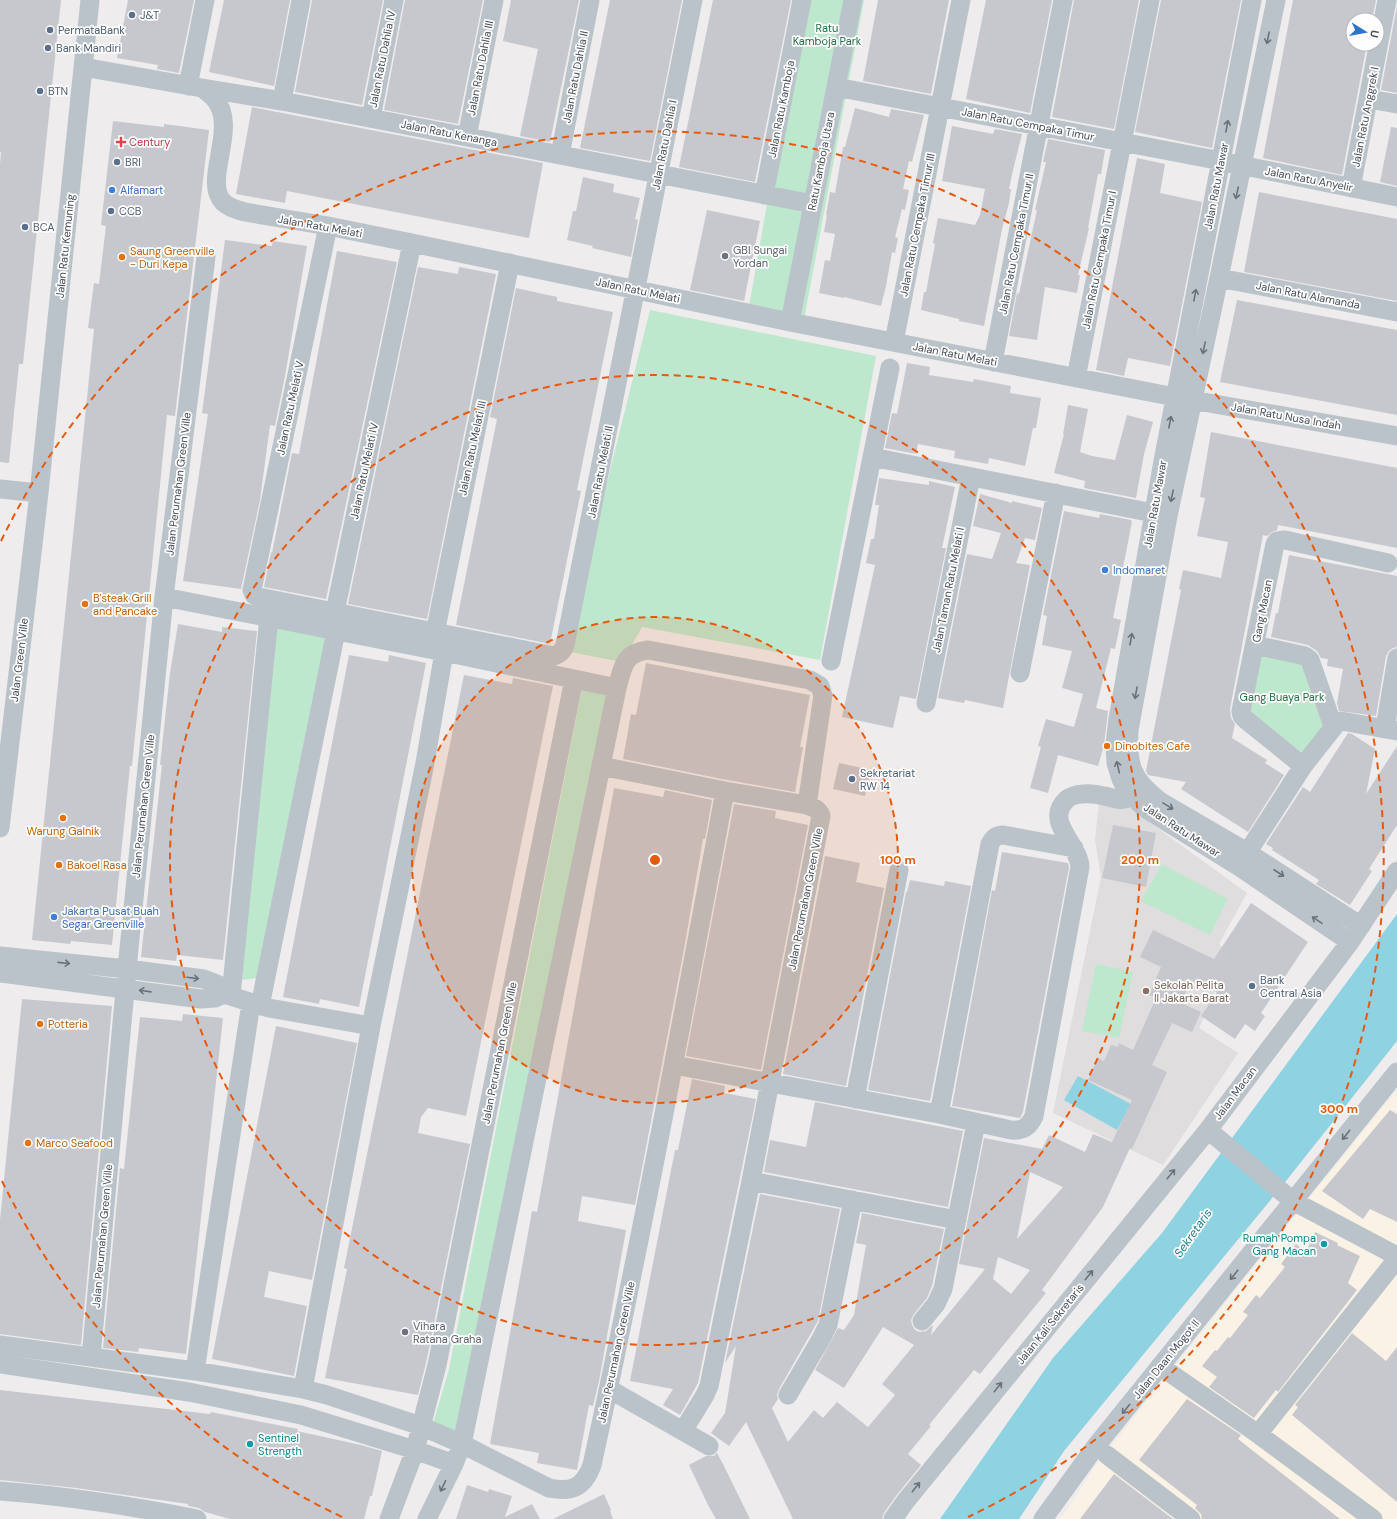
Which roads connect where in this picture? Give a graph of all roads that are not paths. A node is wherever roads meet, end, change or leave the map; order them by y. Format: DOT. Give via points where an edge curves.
graph roads {
  1 [pos="90,0"];
  2 [pos="205,0"];
  3 [pos="301,0"];
  4 [pos="394,0"];
  5 [pos="494,0"];
  6 [pos="590,0"];
  7 [pos="693,0"];
  8 [pos="802,0"];
  9 [pos="853,0"];
  10 [pos="961,0"];
  11 [pos="1063,0"];
  12 [pos="1150,0"];
  13 [pos="1252,0"];
  14 [pos="1276,0"];
  15 [pos="1390,8"];
  16 [pos="83,67"];
  17 [pos="195,87"];
  18 [pos="836,87"];
  19 [pos="1368,98"];
  20 [pos="282,100"];
  21 [pos="1397,104"];
  22 [pos="940,107"];
  23 [pos="371,118"];
  24 [pos="1038,126"];
  25 [pos="467,137"];
  26 [pos="1122,143"];
  27 [pos="560,155"];
  28 [pos="1221,161"];
  29 [pos="1243,166"];
  30 [pos="659,174"];
  31 [pos="1351,188"];
  32 [pos="764,195"];
  33 [pos="1397,197"];
  34 [pos="813,204"];
  35 [pos="328,226"];
  36 [pos="412,243"];
  37 [pos="206,257"];
  38 [pos="510,263"];
  39 [pos="1220,278"];
  40 [pos="636,290"];
  41 [pos="1397,312"];
  42 [pos="790,322"];
  43 [pos="894,342"];
  44 [pos="993,362"];
  45 [pos="890,368"];
  46 [pos="1076,378"];
  47 [pos="1184,399"];
  48 [pos="1397,436"];
  49 [pos="872,457"];
  50 [pos="971,477"];
  51 [pos="0,489"];
  52 [pos="39,493"];
  53 [pos="1056,494"];
  54 [pos="1153,513"];
  55 [pos="1388,563"];
  56 [pos="164,597"];
  57 [pos="335,612"];
  58 [pos="269,618"];
  59 [pos="336,631"];
  60 [pos="435,632"];
  61 [pos="1255,645"];
  62 [pos="444,652"];
  63 [pos="1397,658"];
  64 [pos="831,661"];
  65 [pos="1020,673"];
  66 [pos="574,679"];
  67 [pos="617,688"];
  68 [pos="926,703"];
  69 [pos="1334,726"];
  70 [pos="1391,730"];
  71 [pos="601,766"];
  72 [pos="1303,766"];
  73 [pos="725,791"];
  74 [pos="1137,791"];
  75 [pos="807,805"];
  76 [pos="0,828"];
  77 [pos="1074,848"];
  78 [pos="1242,859"];
  79 [pos="899,870"];
  80 [pos="1397,871"];
  81 [pos="1361,926"];
  82 [pos="1350,942"];
  83 [pos="0,956"];
  84 [pos="127,969"];
  85 [pos="0,973"];
  86 [pos="125,988"];
  87 [pos="228,994"];
  88 [pos="256,1004"];
  89 [pos="372,1026"];
  90 [pos="674,1065"];
  91 [pos="1397,1072"];
  92 [pos="770,1083"];
  93 [pos="855,1098"];
  94 [pos="938,1114"];
  95 [pos="976,1123"];
  96 [pos="1210,1132"];
  97 [pos="751,1182"];
  98 [pos="1289,1198"];
  99 [pos="853,1200"];
  100 [pos="957,1220"];
  101 [pos="1397,1257"];
  102 [pos="922,1321"];
  103 [pos="0,1345"];
  104 [pos="91,1357"];
  105 [pos="0,1364"];
  106 [pos="1160,1366"];
  107 [pos="195,1371"];
  108 [pos="303,1389"];
  109 [pos="609,1389"];
  110 [pos="788,1395"];
  111 [pos="421,1426"];
  112 [pos="683,1432"];
  113 [pos="1258,1434"];
  114 [pos="709,1446"];
  115 [pos="415,1450"];
  116 [pos="458,1454"];
  117 [pos="1108,1455"];
  118 [pos="0,1491"];
  119 [pos="197,1519"];
  120 [pos="389,1519"];
  121 [pos="427,1519"];
  122 [pos="893,1519"];
  123 [pos="1043,1519"];
  124 [pos="1191,1519"];
  125 [pos="1372,1519"];
  1 -- 16 [label="street, Jalan Ratu Kemuning"];
  2 -- 17 [label="street"];
  3 -- 20 [label="street"];
  4 -- 23 [label="street, Jalan Ratu Dahlia IV"];
  5 -- 25 [label="street, Jalan Ratu Dahlia III"];
  6 -- 27 [label="street, Jalan Ratu Dahlia II"];
  7 -- 30 [label="street, Jalan Ratu Dahlia I"];
  8 -- 32 [label="street, Jalan Ratu Kamboja"];
  9 -- 18 [label="street, Ratu Kamboja Utara"];
  10 -- 22 [label="street, Jalan Ratu Cempaka Timur III"];
  11 -- 24 [label="street, Jalan Ratu Cempaka Timur II"];
  12 -- 26 [label="street, Jalan Ratu Cempaka Timur I"];
  28 -- 13 [label="street, Jalan Ratu Mawar, one-way"];
  14 -- 29 [label="street, Jalan Ratu Mawar, one-way"];
  15 -- 19 [label="street, Jalan Ratu Anggrek I"];
  16 -- 17 [label="street, Jalan Ratu Kenanga"];
  16 -- 52 [label="street, Jalan Ratu Kemuning"];
  17 -- 20 [label="street, Jalan Ratu Kenanga"];
  17 -- 35 [label="street, Jalan Ratu Melati" via="215,99 223,121 216,179 217,191 222,201 244,212"];
  18 -- 22 [label="street, Jalan Ratu Cempaka Timur"];
  18 -- 34 [label="street, Ratu Kamboja Utara"];
  19 -- 21 [label="street"];
  19 -- 31 [label="street, Jalan Ratu Anggrek I"];
  20 -- 23 [label="street, Jalan Ratu Kenanga"];
  22 -- 24 [label="street, Jalan Ratu Cempaka Timur"];
  22 -- 43 [label="street, Jalan Ratu Cempaka Timur III"];
  23 -- 25 [label="street, Jalan Ratu Kenanga"];
  24 -- 26 [label="street, Jalan Ratu Cempaka Timur"];
  24 -- 44 [label="street, Jalan Ratu Cempaka Timur II"];
  25 -- 27 [label="street, Jalan Ratu Kenanga"];
  26 -- 28 [label="street, Jalan Ratu Cempaka Timur"];
  26 -- 46 [label="street, Jalan Ratu Cempaka Timur I"];
  27 -- 30 [label="street, Jalan Ratu Kenanga"];
  28 -- 29 [label="street, Jalan Ratu Anyelir"];
  47 -- 28 [label="street, Jalan Ratu Mawar, one-way"];
  29 -- 31 [label="street, Jalan Ratu Anyelir"];
  29 -- 39 [label="street, Jalan Ratu Mawar, one-way"];
  30 -- 32 [label="street, Jalan Ratu Kenanga"];
  30 -- 40 [label="street, Jalan Ratu Dahlia I"];
  31 -- 33 [label="street, Jalan Ratu Anyelir"];
  32 -- 34 [label="street, Jalan Ratu Kenanga"];
  34 -- 42 [label="street, Ratu Kamboja Utara"];
  35 -- 36 [label="street, Jalan Ratu Melati"];
  35 -- 57 [label="street, Jalan Ratu Melati V" via="252,590 258,597"];
  36 -- 38 [label="street, Jalan Ratu Melati"];
  36 -- 57 [label="street, Jalan Ratu Melati IV"];
  37 -- 56 [label="street, Jalan Perumahan Green Ville"];
  38 -- 40 [label="street, Jalan Ratu Melati"];
  38 -- 60 [label="street, Jalan Ratu Melati III"];
  39 -- 41 [label="street, Jalan Ratu Alamanda"];
  39 -- 47 [label="street, Jalan Ratu Mawar, one-way"];
  40 -- 42 [label="street, Jalan Ratu Melati"];
  40 -- 60 [label="street, Jalan Ratu Melati II" via="564,649 554,656"];
  42 -- 43 [label="street, Jalan Ratu Melati"];
  43 -- 44 [label="street, Jalan Ratu Melati"];
  44 -- 46 [label="street, Jalan Ratu Melati"];
  45 -- 49 [label="street"];
  46 -- 47 [label="street, Jalan Ratu Melati"];
  47 -- 48 [label="street, Jalan Ratu Nusa Indah"];
  54 -- 47 [label="street, Jalan Ratu Mawar, one-way"];
  47 -- 74 [label="street, Jalan Ratu Mawar, one-way" via="1168,516 1129,730 1128,749"];
  49 -- 50 [label="street"];
  49 -- 64 [label="street"];
  50 -- 53 [label="street"];
  50 -- 68 [label="street, Jalan Taman Ratu Melati I"];
  51 -- 52 [label="street"];
  52 -- 76 [label="street, Jalan Green Ville"];
  53 -- 54 [label="street"];
  53 -- 65 [label="street"];
  74 -- 54 [label="street, Jalan Ratu Mawar, one-way" via="1121,779 1116,763 1115,744"];
  55 -- 61 [label="street, Gang Macan" via="1284,540 1278,541"];
  56 -- 58 [label="street"];
  56 -- 84 [label="street, Jalan Perumahan Green Ville"];
  57 -- 60 [label="street"];
  58 -- 59 [label="street"];
  58 -- 87 [label="street"];
  59 -- 62 [label="street"];
  59 -- 88 [label="street"];
  61 -- 69 [label="street" via="1305,656 1310,660"];
  61 -- 72 [label="street, Gang Macan" via="1242,716"];
  62 -- 66 [label="street"];
  62 -- 89 [label="street" via="425,762"];
  63 -- 70 [label="street"];
  66 -- 67 [label="street"];
  66 -- 111 [label="street, Jalan Perumahan Green Ville" via="440,1349"];
  67 -- 71 [label="street"];
  67 -- 75 [label="street" via="624,664 630,656 638,651 648,650 810,680 820,686 823,695"];
  69 -- 70 [label="street" via="1341,721"];
  69 -- 72 [label="street"];
  71 -- 73 [label="street"];
  71 -- 116 [label="street"];
  72 -- 78 [label="street"];
  73 -- 75 [label="street"];
  73 -- 90 [label="street, Jalan Perumahan Green Ville"];
  74 -- 77 [label="street" via="1128,799 1091,794 1067,799 1058,818 1060,827"];
  74 -- 78 [label="street, Jalan Ratu Mawar" via="1149,811"];
  75 -- 92 [label="street, Jalan Perumahan Green Ville" via="814,807 821,816"];
  77 -- 94 [label="street" via="1004,835 993,838"];
  77 -- 95 [label="street" via="1080,860 1080,867 1034,1116 1031,1123 1019,1131"];
  78 -- 81 [label="street, Jalan Ratu Mawar, one-way"];
  82 -- 78 [label="street, Jalan Ratu Mawar, one-way"];
  79 -- 93 [label="street"];
  80 -- 81 [label="street, Jalan Macan"];
  81 -- 82 [label="street, Jalan Macan"];
  82 -- 96 [label="street, Jalan Macan"];
  83 -- 84 [label="street, one-way"];
  84 -- 86 [label="street, Jalan Perumahan Green Ville"];
  84 -- 87 [label="street, one-way" via="204,979 217,984"];
  85 -- 86 [label="street"];
  87 -- 86 [label="street, one-way" via="201,999"];
  86 -- 104 [label="street, Jalan Perumahan Green Ville"];
  87 -- 88 [label="street"];
  88 -- 89 [label="street"];
  88 -- 107 [label="street"];
  89 -- 108 [label="street"];
  90 -- 92 [label="street"];
  90 -- 109 [label="street, Jalan Perumahan Green Ville"];
  91 -- 98 [label="street, one-way"];
  92 -- 93 [label="street"];
  92 -- 97 [label="street, Jalan Perumahan Green Ville"];
  93 -- 94 [label="street"];
  94 -- 95 [label="street"];
  95 -- 100 [label="street"];
  96 -- 98 [label="street, Jalan Macan"];
  122 -- 96 [label="street, Jalan Kali Sekretaris, one-way" via="904,1502"];
  97 -- 99 [label="street"];
  97 -- 112 [label="street, Jalan Perumahan Green Ville" via="708,1386"];
  98 -- 101 [label="street, Jalan Macan"];
  98 -- 106 [label="street, Jalan Daan Mogot II, one-way"];
  99 -- 100 [label="street"];
  99 -- 110 [label="street" via="828,1325"];
  100 -- 102 [label="street" via="943,1288 936,1304"];
  101 -- 113 [label="street"];
  103 -- 104 [label="street, Jalan Perumahan Green Ville"];
  104 -- 107 [label="street, Jalan Perumahan Green Ville"];
  105 -- 115 [label="street, Jalan Perumahan Green Ville" via="189,1392 302,1415"];
  106 -- 113 [label="street"];
  106 -- 123 [label="street, Jalan Daan Mogot II, one-way" via="1096,1446"];
  107 -- 108 [label="street, Jalan Perumahan Green Ville"];
  108 -- 111 [label="street, Jalan Perumahan Green Ville"];
  109 -- 112 [label="street"];
  109 -- 116 [label="street, Jalan Perumahan Green Ville" via="588,1475 582,1483 572,1489 562,1491 549,1488"];
  111 -- 115 [label="street, Jalan Perumahan Green Ville"];
  111 -- 116 [label="street, Jalan Perumahan Green Ville"];
  112 -- 114 [label="street"];
  113 -- 125 [label="street"];
  115 -- 116 [label="street, Jalan Perumahan Green Ville"];
  115 -- 120 [label="street, Jalan Perumahan Green Ville"];
  116 -- 121 [label="street, one-way"];
  117 -- 124 [label="street"];
  118 -- 119 [label="street" via="61,1496"];
}
